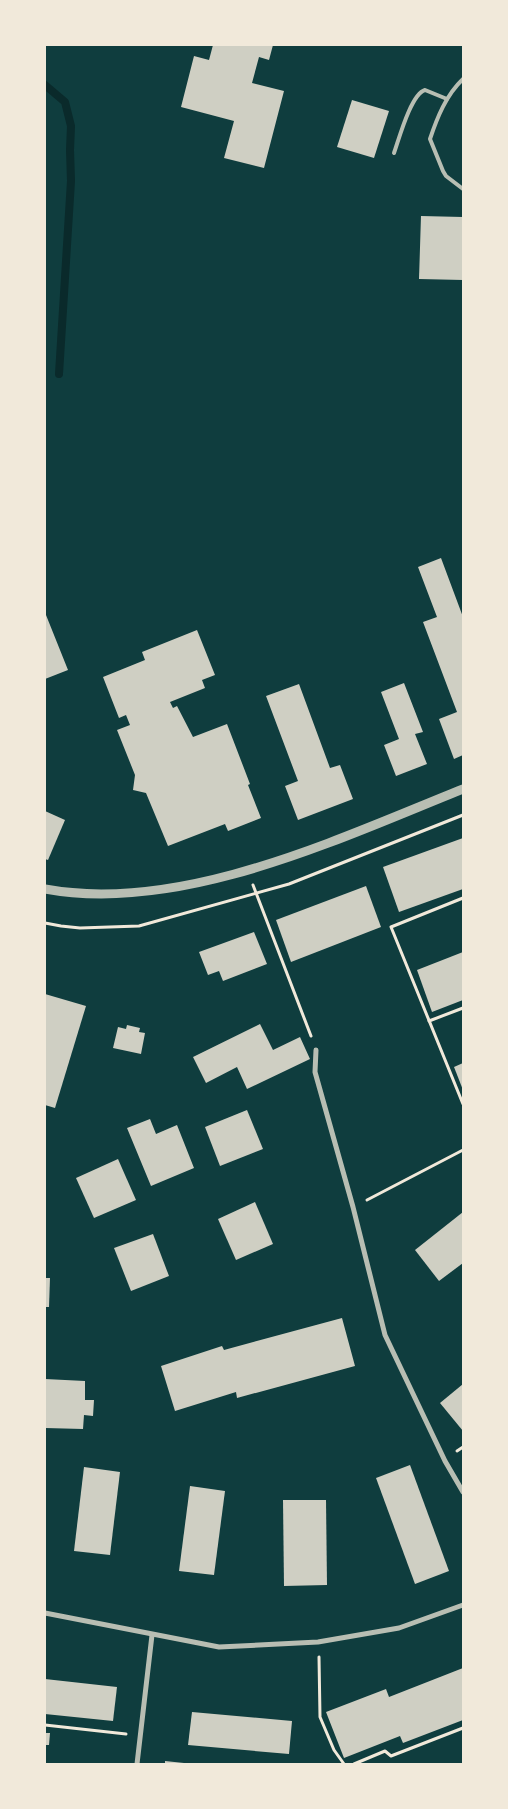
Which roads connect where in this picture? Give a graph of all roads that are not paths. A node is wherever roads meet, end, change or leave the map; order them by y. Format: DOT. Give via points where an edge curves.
graph roads {
  1 [pos="463,79"];
  2 [pos="447,99"];
  3 [pos="394,153"];
  4 [pos="463,189"];
  5 [pos="463,789"];
  6 [pos="45,889"];
  7 [pos="316,1050"];
  8 [pos="463,1492"];
  9 [pos="463,1605"];
  10 [pos="45,1613"];
  11 [pos="152,1635"];
  12 [pos="137,1764"];
  1 -- 2 [label="lane"];
  2 -- 3 [label="lane" via="425,90 419,93"];
  2 -- 4 [label="lane" via="430,139 446,176"];
  5 -- 6 [label="street" via="248,870 140,893 88,894"];
  7 -- 8 [label="street" via="315,1072 385,1335"];
  9 -- 11 [label="street" via="399,1628 318,1642 220,1647"];
  10 -- 11 [label="street"];
  11 -- 12 [label="street"];
}
